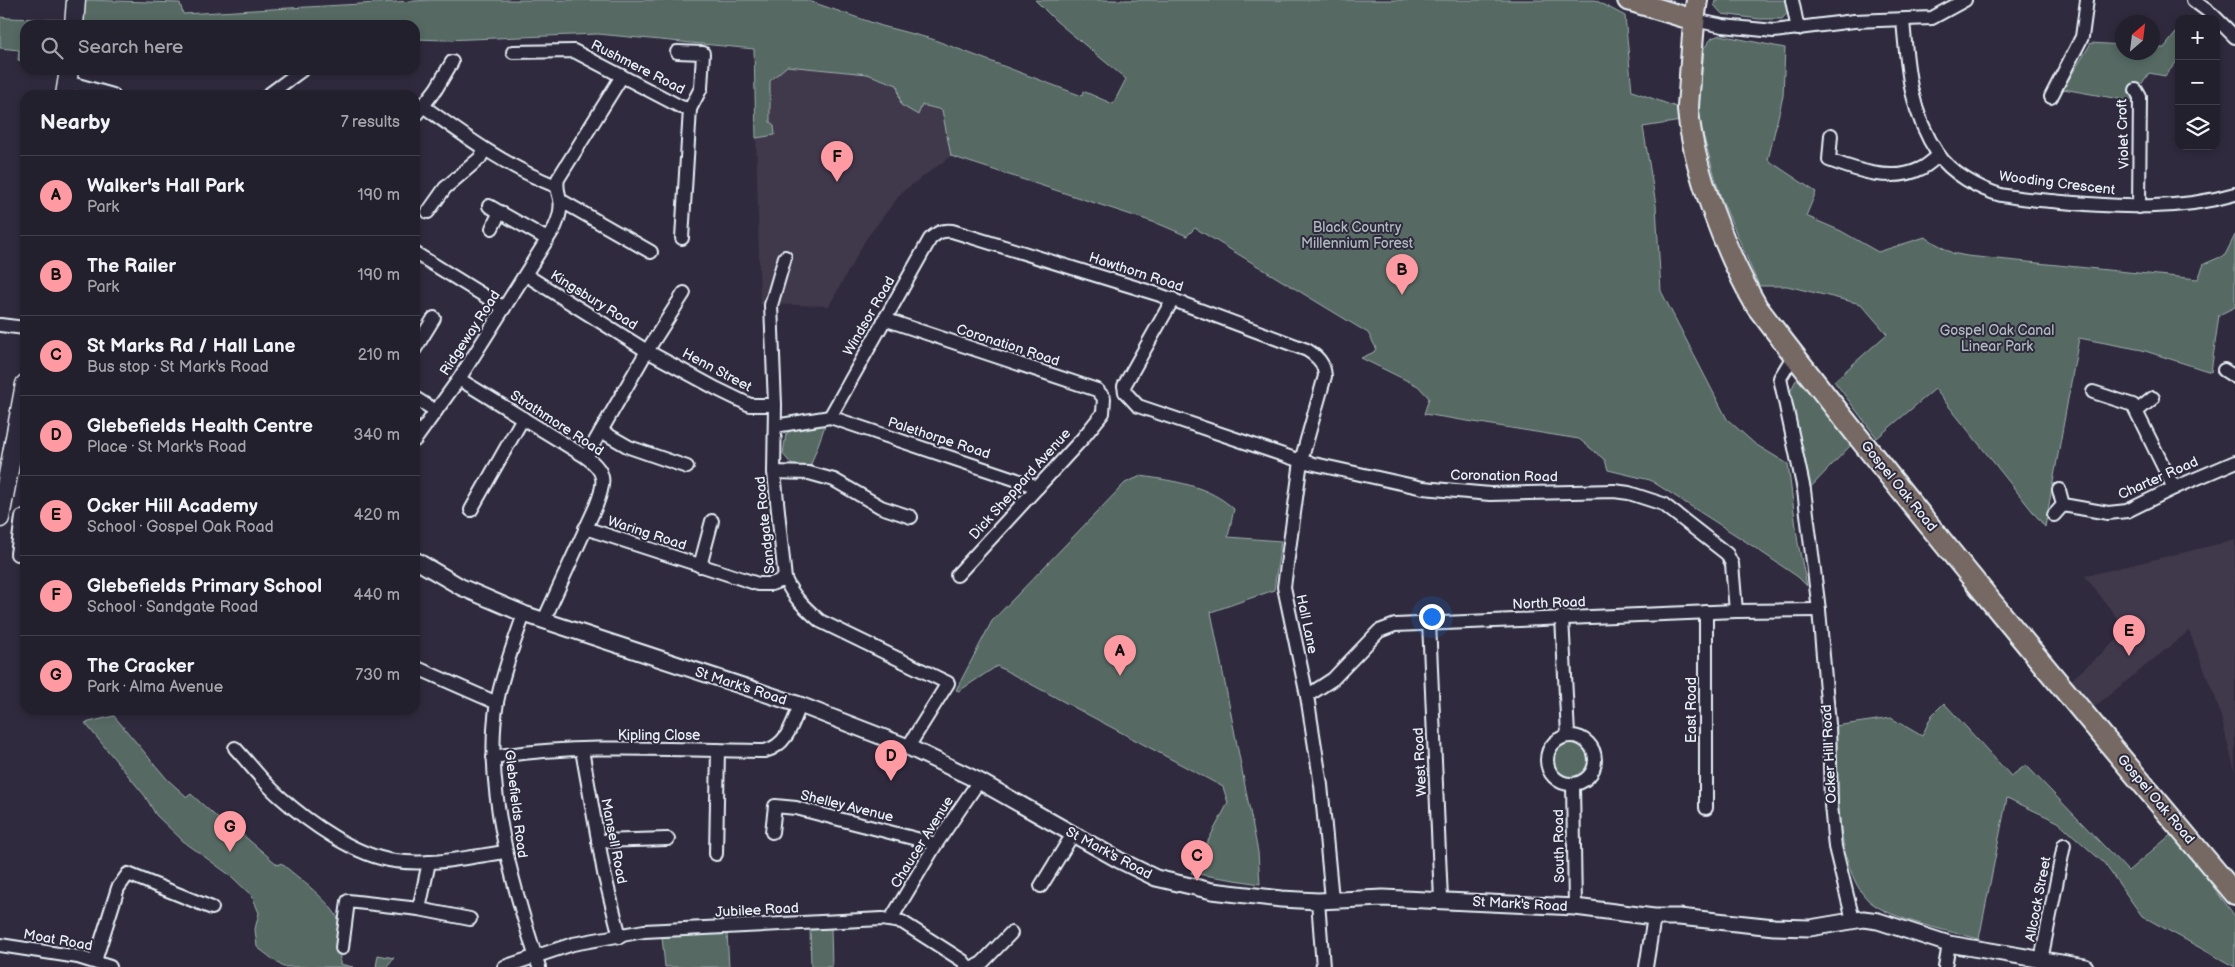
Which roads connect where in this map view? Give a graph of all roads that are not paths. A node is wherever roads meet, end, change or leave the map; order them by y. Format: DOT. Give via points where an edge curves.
graph roads {
  1 [pos="76,0"];
  2 [pos="1628,0"];
  3 [pos="1792,0"];
  4 [pos="1965,0"];
  5 [pos="2087,0"];
  6 [pos="2193,0"];
  7 [pos="1696,10"];
  8 [pos="74,20"];
  9 [pos="1902,20"];
  10 [pos="1798,29"];
  11 [pos="2235,37"];
  12 [pos="514,52"];
  13 [pos="677,52"];
  14 [pos="452,62"];
  15 [pos="295,75"];
  16 [pos="622,76"];
  17 [pos="67,82"];
  18 [pos="95,90"];
  19 [pos="275,90"];
  20 [pos="2136,90"];
  21 [pos="2051,97"];
  22 [pos="690,109"];
  23 [pos="420,110"];
  24 [pos="420,112"];
  25 [pos="1831,135"];
  26 [pos="484,150"];
  27 [pos="1939,155"];
  28 [pos="556,186"];
  29 [pos="2235,194"];
  30 [pos="560,200"];
  31 [pos="2140,207"];
  32 [pos="428,212"];
  33 [pos="492,228"];
  34 [pos="938,232"];
  35 [pos="682,238"];
  36 [pos="547,239"];
  37 [pos="651,252"];
  38 [pos="420,256"];
  39 [pos="785,256"];
  40 [pos="526,276"];
  41 [pos="684,293"];
  42 [pos="1173,299"];
  43 [pos="504,308"];
  44 [pos="434,318"];
  45 [pos="884,319"];
  46 [pos="0,325"];
  47 [pos="20,327"];
  48 [pos="420,341"];
  49 [pos="647,351"];
  50 [pos="1794,355"];
  51 [pos="1320,359"];
  52 [pos="459,379"];
  53 [pos="2093,392"];
  54 [pos="2153,398"];
  55 [pos="420,401"];
  56 [pos="775,405"];
  57 [pos="20,411"];
  58 [pos="436,411"];
  59 [pos="2137,411"];
  60 [pos="1103,413"];
  61 [pos="830,417"];
  62 [pos="524,418"];
  63 [pos="775,426"];
  64 [pos="601,432"];
  65 [pos="420,433"];
  66 [pos="586,456"];
  67 [pos="1301,461"];
  68 [pos="2235,462"];
  69 [pos="687,467"];
  70 [pos="774,472"];
  71 [pos="1038,487"];
  72 [pos="2174,488"];
  73 [pos="2059,490"];
  74 [pos="2063,505"];
  75 [pos="471,510"];
  76 [pos="2054,515"];
  77 [pos="911,517"];
  78 [pos="0,518"];
  79 [pos="712,521"];
  80 [pos="585,528"];
  81 [pos="20,532"];
  82 [pos="17,554"];
  83 [pos="420,563"];
  84 [pos="700,566"];
  85 [pos="957,575"];
  86 [pos="785,579"];
  87 [pos="1819,610"];
  88 [pos="1736,611"];
  89 [pos="1706,612"];
  90 [pos="524,614"];
  91 [pos="1562,617"];
  92 [pos="544,620"];
  93 [pos="1429,622"];
  94 [pos="420,669"];
  95 [pos="1307,696"];
  96 [pos="497,702"];
  97 [pos="800,705"];
  98 [pos="1568,735"];
  99 [pos="908,747"];
  100 [pos="235,748"];
  101 [pos="582,750"];
  102 [pos="718,750"];
  103 [pos="493,757"];
  104 [pos="979,781"];
  105 [pos="1573,785"];
  106 [pos="1706,808"];
  107 [pos="772,832"];
  108 [pos="1073,834"];
  109 [pos="668,839"];
  110 [pos="598,841"];
  111 [pos="936,844"];
  112 [pos="2064,845"];
  113 [pos="505,852"];
  114 [pos="716,854"];
  115 [pos="429,862"];
  116 [pos="1041,886"];
  117 [pos="2235,894"];
  118 [pos="1325,900"];
  119 [pos="1441,900"];
  120 [pos="1575,907"];
  121 [pos="212,908"];
  122 [pos="419,909"];
  123 [pos="1654,917"];
  124 [pos="470,919"];
  125 [pos="891,919"];
  126 [pos="1853,920"];
  127 [pos="1011,933"];
  128 [pos="620,937"];
  129 [pos="1949,944"];
  130 [pos="0,945"];
  131 [pos="342,948"];
  132 [pos="95,960"];
  133 [pos="2041,960"];
  134 [pos="537,961"];
  135 [pos="110,967"];
  136 [pos="504,967"];
  137 [pos="968,967"];
  138 [pos="975,967"];
  139 [pos="1323,967"];
  140 [pos="1646,967"];
  141 [pos="1945,967"];
  142 [pos="2085,967"];
  1 -- 8 [label="main road"];
  2 -- 7 [label="main road"];
  3 -- 10 [label="street"];
  4 -- 9 [label="street" via="1932,18"];
  5 -- 21 [label="street" via="2082,37"];
  6 -- 11 [label="street"];
  7 -- 10 [label="street" via="1756,31"];
  7 -- 50 [label="main road, Gospel Oak Road" via="1688,110 1696,152 1712,208 1745,286"];
  9 -- 10 [label="street" via="1845,22"];
  9 -- 27 [label="street, Wooding Crescent" via="1913,100"];
  12 -- 16 [label="street, Rushmere Road" via="574,51"];
  13 -- 22 [label="street, Rushmere Road" via="702,53 701,88"];
  14 -- 23 [label="street"];
  15 -- 19 [label="street"];
  16 -- 22 [label="street, Rushmere Road"];
  16 -- 28 [label="street" via="564,167"];
  17 -- 18 [label="street"];
  20 -- 31 [label="street, Violet Croft" via="2140,96"];
  22 -- 35 [label="street, Rushmere Road"];
  24 -- 26 [label="street"];
  25 -- 27 [label="street" via="1829,160 1873,174 1920,170"];
  26 -- 28 [label="street"];
  26 -- 32 [label="street" via="480,158 445,188"];
  27 -- 31 [label="street, Wooding Crescent" via="1967,179 2002,195"];
  28 -- 30 [label="street, Ridgeway Road"];
  29 -- 31 [label="street, Wooding Crescent" via="2176,206"];
  30 -- 36 [label="street, Ridgeway Road" via="560,215"];
  30 -- 37 [label="street"];
  33 -- 36 [label="street" via="495,209"];
  34 -- 42 [label="street, Hawthorn Road" via="952,230"];
  34 -- 45 [label="street, Windsor Road" via="930,239"];
  36 -- 40 [label="street, Ridgeway Road"];
  38 -- 43 [label="street"];
  39 -- 56 [label="street, Sandgate Road" via="771,305"];
  40 -- 43 [label="street, Ridgeway Road"];
  40 -- 49 [label="street, Kingsbury Road"];
  41 -- 49 [label="street"];
  42 -- 51 [label="street, Hawthorn Road" via="1307,350"];
  42 -- 67 [label="street, Coronation Road" via="1124,386 1129,398 1138,406"];
  43 -- 52 [label="street, Ridgeway Road"];
  44 -- 48 [label="street"];
  45 -- 60 [label="street, Coronation Road" via="1097,390 1104,398"];
  45 -- 61 [label="street, Windsor Road"];
  46 -- 47 [label="street"];
  49 -- 56 [label="street, Henn Street" via="750,405"];
  49 -- 64 [label="street"];
  50 -- 87 [label="street, Ocker Hill Road" via="1780,378 1804,490"];
  50 -- 117 [label="main road, Gospel Oak Road" via="2068,695"];
  51 -- 67 [label="street, Hall Lane" via="1325,376"];
  52 -- 58 [label="street, Ridgeway Road"];
  52 -- 62 [label="street, Strathmore Road"];
  53 -- 59 [label="street" via="2122,400"];
  54 -- 59 [label="street"];
  55 -- 58 [label="street"];
  56 -- 63 [label="street, Sandgate Road"];
  57 -- 78 [label="main road"];
  58 -- 65 [label="street, Ridgeway Road"];
  59 -- 72 [label="street"];
  60 -- 71 [label="street, Dick Sheppard Avenue"];
  61 -- 63 [label="street"];
  61 -- 71 [label="street, Palethorpe Road"];
  62 -- 66 [label="street, Strathmore Road"];
  62 -- 75 [label="street"];
  63 -- 70 [label="street, Sandgate Road"];
  64 -- 66 [label="street"];
  64 -- 69 [label="street" via="629,447"];
  66 -- 80 [label="street, Strathmore Road" via="598,465 603,476 603,490"];
  67 -- 88 [label="street, Coronation Road" via="1454,492 1614,491 1647,498 1663,504 1728,554 1732,564"];
  67 -- 95 [label="street, Hall Lane" via="1284,587"];
  68 -- 72 [label="street, Charter Road"];
  70 -- 77 [label="street" via="809,472 834,480 881,508"];
  70 -- 86 [label="street, Sandgate Road"];
  71 -- 85 [label="street, Dick Sheppard Avenue"];
  72 -- 74 [label="street, Charter Road" via="2127,511 2108,513"];
  73 -- 74 [label="street"];
  74 -- 76 [label="street"];
  79 -- 84 [label="street, Waring Road"];
  80 -- 84 [label="street, Waring Road"];
  80 -- 92 [label="street, Strathmore Road"];
  81 -- 82 [label="street"];
  83 -- 90 [label="street, St Mark's Road" via="461,587"];
  84 -- 86 [label="street, Waring Road" via="758,584"];
  86 -- 99 [label="street, Sandgate Road" via="791,593 820,621 948,683"];
  87 -- 88 [label="street, North Road"];
  87 -- 126 [label="street, Ocker Hill Road" via="1835,848"];
  88 -- 89 [label="street, North Road"];
  89 -- 91 [label="street, North Road"];
  89 -- 106 [label="street, East Road"];
  90 -- 92 [label="street, St Mark's Road"];
  90 -- 96 [label="street, Glebefields Road"];
  91 -- 93 [label="street, North Road"];
  91 -- 98 [label="street"];
  92 -- 97 [label="street, St Mark's Road"];
  93 -- 95 [label="street, North Road" via="1395,625 1379,631 1333,679"];
  93 -- 119 [label="street, West Road"];
  94 -- 96 [label="street"];
  95 -- 118 [label="street, Hall Lane" via="1321,785"];
  96 -- 103 [label="street, Glebefields Road"];
  97 -- 99 [label="street, St Mark's Road"];
  97 -- 102 [label="street, Kipling Close" via="786,738 772,749"];
  98 -- 105 [label="street" via="1556,740 1548,750 1546,762 1551,774 1560,782"];
  98 -- 105 [label="street" via="1587,741 1596,758 1590,776"];
  99 -- 104 [label="street, St Mark's Road"];
  100 -- 115 [label="street" via="278,795 356,849 394,861"];
  101 -- 102 [label="street, Kipling Close"];
  101 -- 103 [label="street, Kipling Close"];
  101 -- 110 [label="street, Mansell Road"];
  102 -- 114 [label="street"];
  103 -- 113 [label="street, Glebefields Road"];
  104 -- 108 [label="street, St Mark's Road"];
  104 -- 111 [label="street, Chaucer Avenue"];
  105 -- 120 [label="street, South Road"];
  107 -- 111 [label="street, Shelley Avenue" via="775,806 812,812"];
  108 -- 116 [label="street"];
  108 -- 118 [label="street, St Mark's Road" via="1156,878 1212,892"];
  109 -- 110 [label="street"];
  110 -- 128 [label="street, Mansell Road"];
  111 -- 125 [label="street, Chaucer Avenue"];
  112 -- 133 [label="street, Allcock Street"];
  113 -- 115 [label="street"];
  113 -- 134 [label="street, Glebefields Road"];
  115 -- 122 [label="street"];
  118 -- 119 [label="street, St Mark's Road"];
  118 -- 139 [label="street, Hall Lane"];
  119 -- 120 [label="street, St Mark's Road"];
  120 -- 123 [label="street, St Mark's Road"];
  121 -- 132 [label="street" via="128,874 118,888"];
  122 -- 124 [label="street"];
  122 -- 131 [label="street" via="348,901"];
  123 -- 126 [label="street, St Mark's Road" via="1810,928"];
  123 -- 140 [label="street"];
  125 -- 128 [label="street, Jubilee Road" via="654,931"];
  125 -- 137 [label="street, Jubilee Road" via="908,926 964,961"];
  126 -- 129 [label="street" via="1878,921"];
  127 -- 138 [label="street"];
  128 -- 134 [label="street, Jubilee Road" via="573,944"];
  129 -- 133 [label="street"];
  129 -- 141 [label="street"];
  130 -- 132 [label="street, Moat Road"];
  132 -- 135 [label="street, Moat Road"];
  133 -- 142 [label="street"];
  134 -- 136 [label="street, Jubilee Road"];
}
